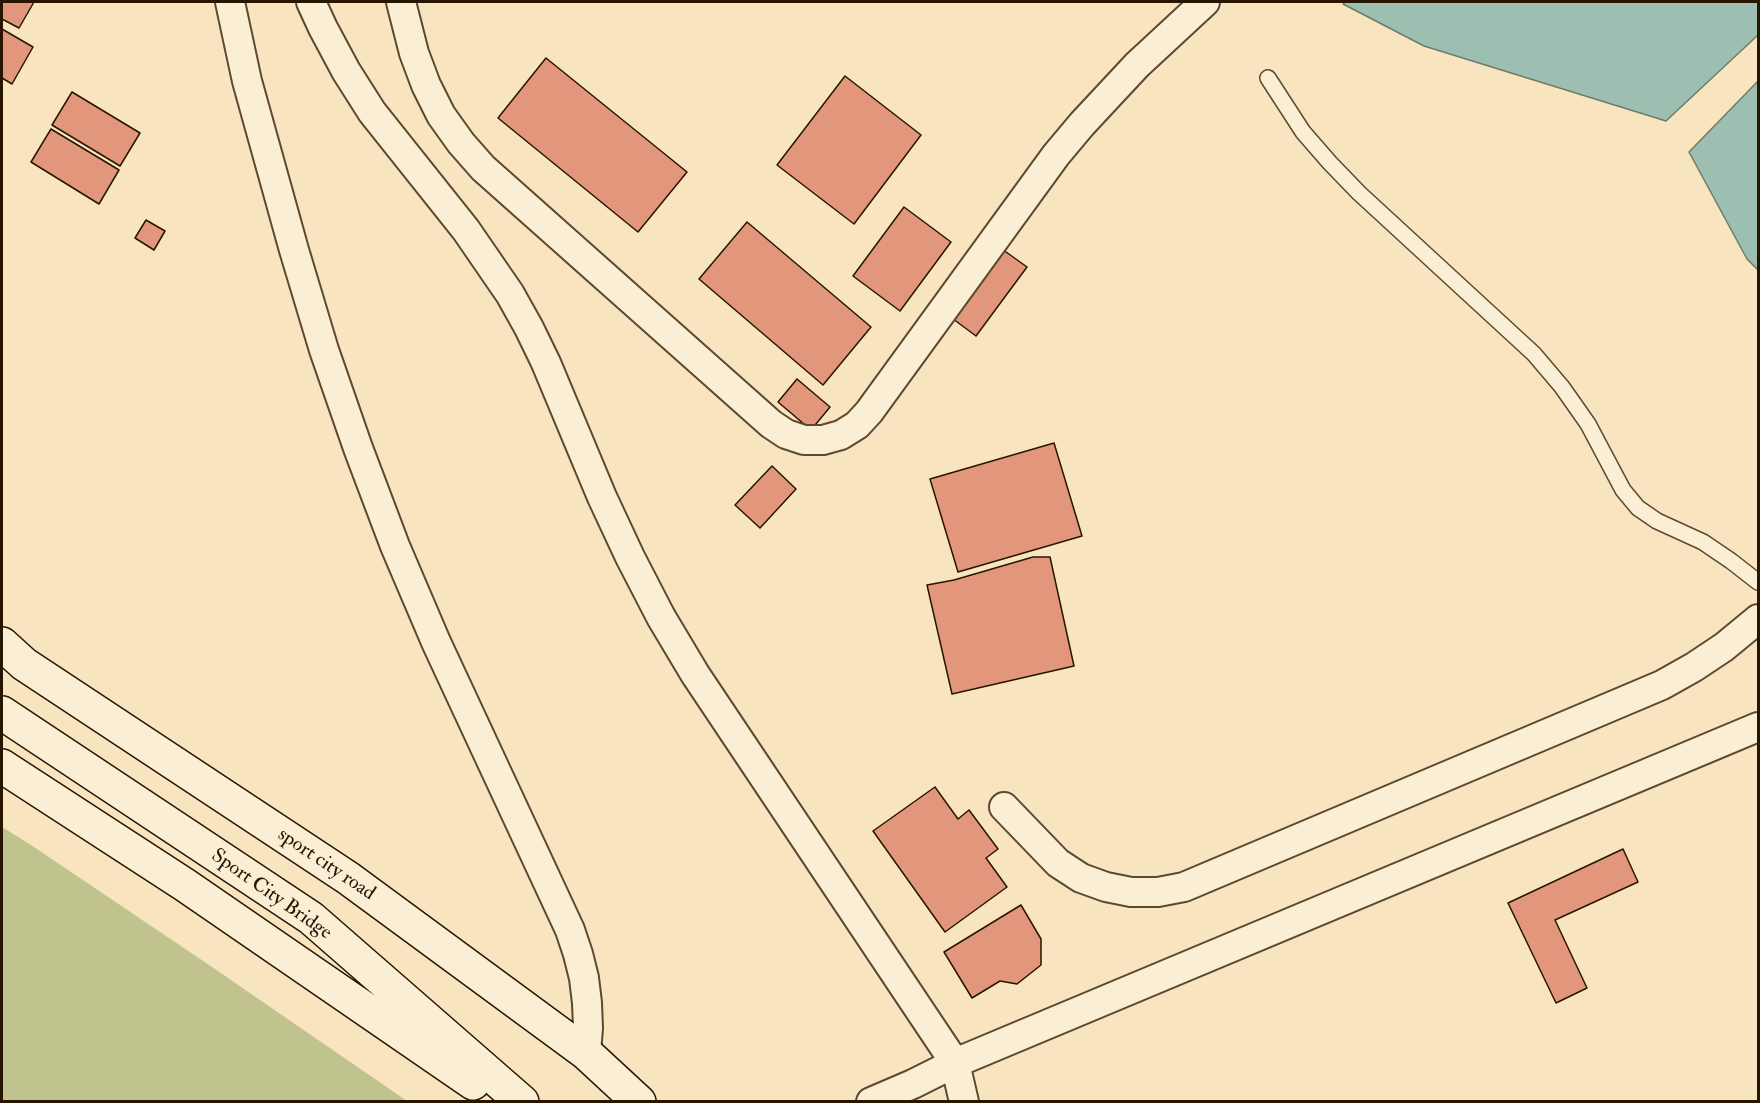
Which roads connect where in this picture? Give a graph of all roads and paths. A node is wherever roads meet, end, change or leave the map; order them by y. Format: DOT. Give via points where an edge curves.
graph roads {
  1 [pos="230,2"];
  2 [pos="311,2"];
  3 [pos="401,2"];
  4 [pos="1205,2"];
  5 [pos="1268,78"];
  6 [pos="1758,582"];
  7 [pos="1758,619"];
  8 [pos="2,644"];
  9 [pos="2,713"];
  10 [pos="1758,727"];
  11 [pos="2,766"];
  12 [pos="1004,807"];
  13 [pos="586,1053"];
  14 [pos="955,1063"];
  15 [pos="500,1101"];
  16 [pos="522,1101"];
  17 [pos="639,1101"];
  18 [pos="871,1101"];
  19 [pos="908,1101"];
  20 [pos="964,1101"];
  1 -- 13 [label="street" via="247,81 294,250 358,448 436,642 570,930 584,978"];
  2 -- 14 [label="street" via="372,112 466,230 510,294 546,363 630,557 695,674"];
  3 -- 4 [label="street" via="426,85 461,143 483,168 771,424 804,440 823,440 841,435 869,412 1056,155 1137,65"];
  5 -- 6 [label="lane" via="1303,132 1330,164 1534,354 1588,424 1623,490 1638,508 1703,542"];
  7 -- 12 [label="street" via="1724,647 1662,685 1184,887 1131,892 1081,878 1058,864"];
  8 -- 13 [label="main road, sport city road" via="24,664 348,878"];
  9 -- 16 [label="main road, Sport City Bridge" via="311,918"];
  10 -- 14 [label="street"];
  11 -- 15 [label="main road" via="185,885"];
  13 -- 17 [label="main road, sport city road"];
  14 -- 18 [label="street"];
  14 -- 19 [label="street"];
  14 -- 20 [label="street"];
}
